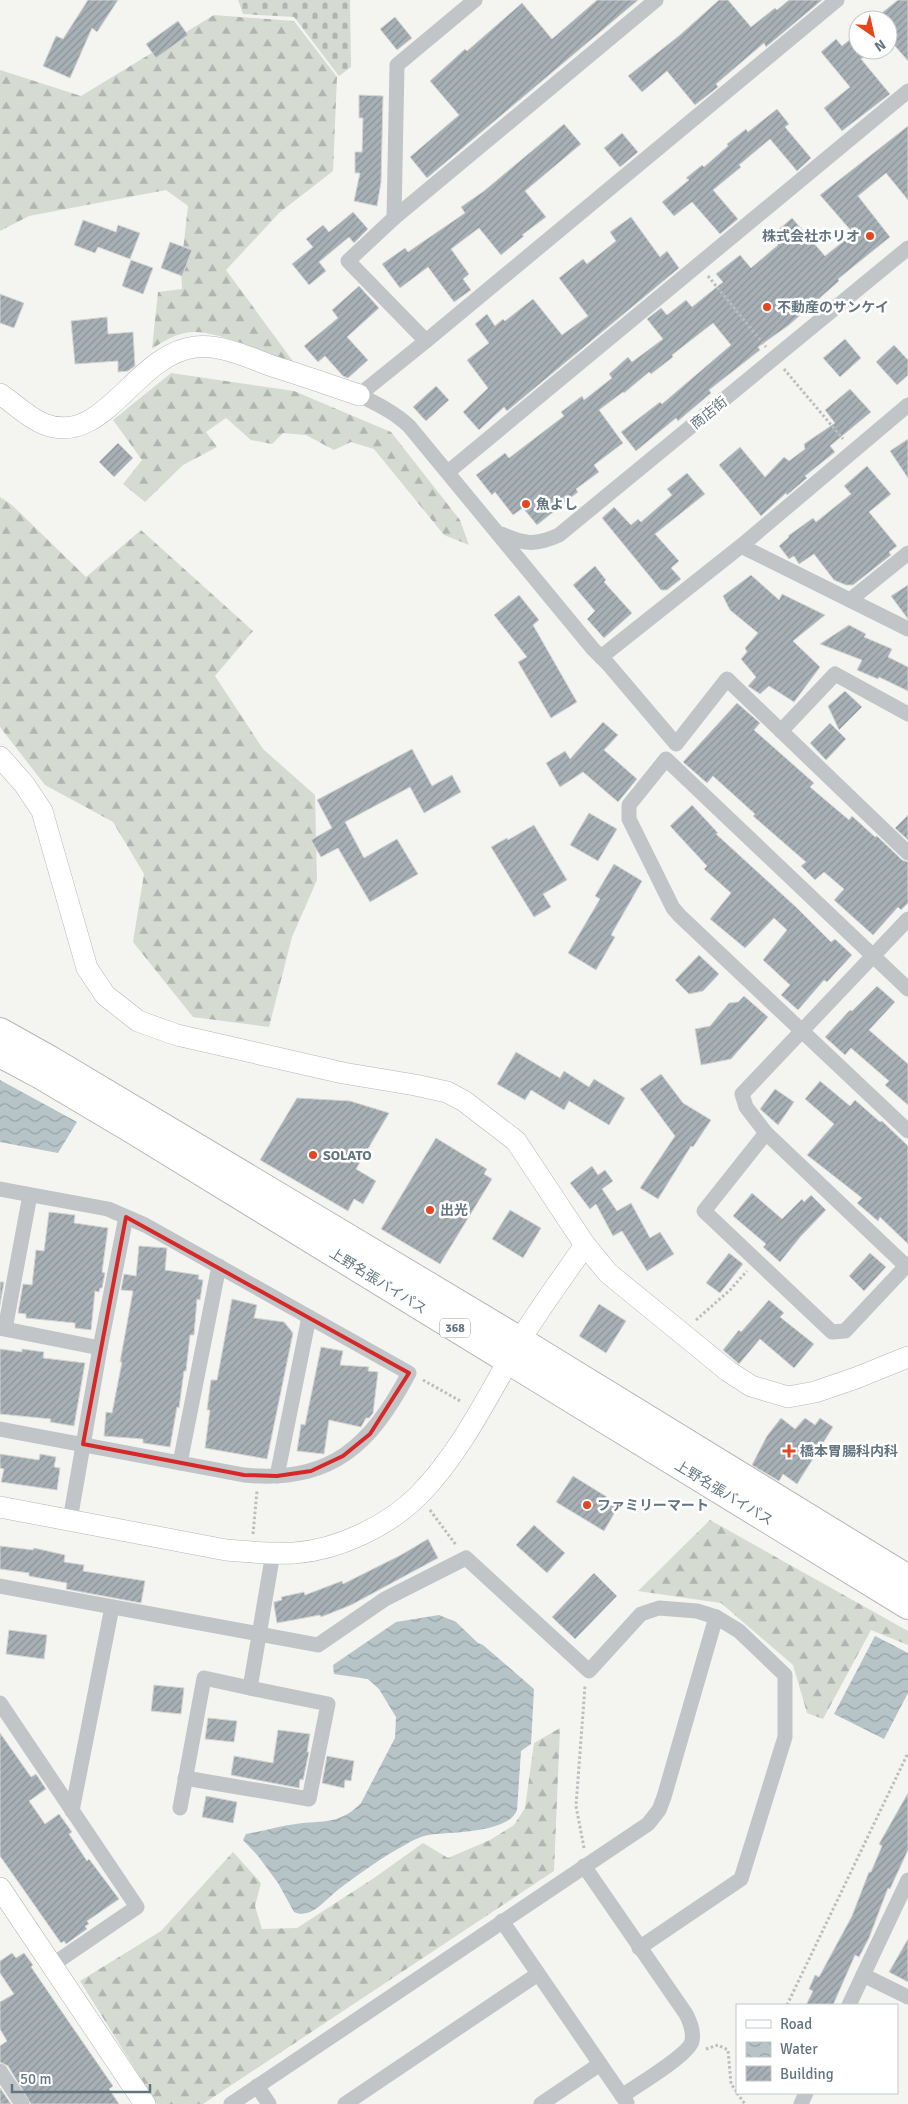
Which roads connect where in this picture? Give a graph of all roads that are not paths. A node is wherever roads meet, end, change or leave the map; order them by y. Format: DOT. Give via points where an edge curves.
graph roads {
  1 [pos="475,0"];
  2 [pos="656,0"];
  3 [pos="837,0"];
  4 [pos="908,91"];
  5 [pos="394,218"];
  6 [pos="908,248"];
  7 [pos="426,340"];
  8 [pos="0,394"];
  9 [pos="358,395"];
  10 [pos="908,405"];
  11 [pos="448,472"];
  12 [pos="497,532"];
  13 [pos="741,546"];
  14 [pos="908,553"];
  15 [pos="850,600"];
  16 [pos="908,629"];
  17 [pos="601,657"];
  18 [pos="908,714"];
  19 [pos="781,732"];
  20 [pos="676,744"];
  21 [pos="0,757"];
  22 [pos="666,759"];
  23 [pos="908,853"];
  24 [pos="908,919"];
  25 [pos="873,956"];
  26 [pos="908,989"];
  27 [pos="801,1030"];
  28 [pos="0,1031"];
  29 [pos="0,1054"];
  30 [pos="908,1131"];
  31 [pos="766,1133"];
  32 [pos="0,1189"];
  33 [pos="30,1195"];
  34 [pos="126,1217"];
  35 [pos="585,1244"];
  36 [pos="907,1265"];
  37 [pos="218,1266"];
  38 [pos="309,1317"];
  39 [pos="3,1329"];
  40 [pos="100,1348"];
  41 [pos="514,1351"];
  42 [pos="908,1357"];
  43 [pos="0,1429"];
  44 [pos="83,1444"];
  45 [pos="180,1463"];
  46 [pos="277,1476"];
  47 [pos="0,1507"];
  48 [pos="70,1520"];
  49 [pos="273,1552"];
  50 [pos="908,1578"];
  51 [pos="0,1586"];
  52 [pos="908,1606"];
  53 [pos="112,1607"];
  54 [pos="716,1617"];
  55 [pos="259,1633"];
  56 [pos="250,1688"];
  57 [pos="0,1703"];
  58 [pos="185,1778"];
  59 [pos="180,1808"];
  60 [pos="72,1812"];
  61 [pos="584,1866"];
  62 [pos="908,1880"];
  63 [pos="0,1888"];
  64 [pos="502,1921"];
  65 [pos="639,1948"];
  66 [pos="52,1965"];
  67 [pos="538,1974"];
  68 [pos="863,1975"];
  69 [pos="908,1996"];
  70 [pos="849,2004"];
  71 [pos="600,2064"];
  72 [pos="0,2071"];
  73 [pos="257,2086"];
  74 [pos="624,2100"];
  75 [pos="22,2104"];
  76 [pos="145,2104"];
  77 [pos="230,2104"];
  78 [pos="269,2104"];
  79 [pos="345,2104"];
  80 [pos="541,2104"];
  1 -- 5 [label="street" via="397,65"];
  2 -- 5 [label="street"];
  3 -- 7 [label="street"];
  4 -- 11 [label="street"];
  5 -- 7 [label="street" via="348,261"];
  6 -- 12 [label="street, 商店街" via="559,535 538,543 523,543"];
  7 -- 9 [label="street"];
  8 -- 9 [label="street" via="41,423 69,429 98,416 167,356 195,347 208,347 242,355"];
  9 -- 11 [label="street" via="399,416"];
  10 -- 13 [label="street"];
  11 -- 12 [label="street"];
  12 -- 17 [label="street"];
  13 -- 15 [label="street"];
  13 -- 17 [label="street"];
  14 -- 15 [label="street"];
  15 -- 16 [label="street"];
  17 -- 20 [label="street"];
  18 -- 19 [label="street" via="834,674"];
  19 -- 20 [label="street" via="727,679"];
  19 -- 23 [label="street"];
  20 -- 22 [label="street"];
  21 -- 35 [label="street" via="42,811 87,968 105,995 118,1007 138,1022 177,1036 446,1092 464,1101 516,1141"];
  22 -- 25 [label="street"];
  22 -- 27 [label="street" via="629,805 629,819 657,876 680,916"];
  24 -- 25 [label="street"];
  25 -- 26 [label="street"];
  25 -- 27 [label="street"];
  27 -- 30 [label="street"];
  27 -- 31 [label="street" via="742,1094 749,1112"];
  28 -- 41 [label="highway, 上野名張バイパス / 368" via="50,1058"];
  29 -- 41 [label="highway, 上野名張バイパス / 368"];
  31 -- 36 [label="street"];
  31 -- 36 [label="street" via="704,1211 832,1332 845,1331"];
  32 -- 33 [label="street"];
  33 -- 34 [label="street" via="108,1209"];
  33 -- 39 [label="street"];
  34 -- 37 [label="street"];
  34 -- 40 [label="street"];
  35 -- 41 [label="street"];
  35 -- 42 [label="street" via="608,1273 681,1334 751,1386 788,1397 815,1392"];
  37 -- 38 [label="street"];
  37 -- 45 [label="street"];
  38 -- 46 [label="street"];
  38 -- 46 [label="street" via="409,1373 370,1434 350,1450 311,1471"];
  39 -- 40 [label="street"];
  40 -- 44 [label="street"];
  41 -- 49 [label="street" via="445,1464 418,1496 362,1534 295,1553"];
  41 -- 50 [label="highway, 上野名張バイパス / 368"];
  41 -- 52 [label="highway, 上野名張バイパス / 368"];
  43 -- 44 [label="street"];
  44 -- 45 [label="street"];
  44 -- 48 [label="street"];
  45 -- 46 [label="street" via="258,1476"];
  47 -- 48 [label="street"];
  48 -- 49 [label="street" via="226,1550"];
  49 -- 55 [label="street"];
  51 -- 53 [label="street"];
  53 -- 55 [label="street"];
  53 -- 60 [label="street"];
  54 -- 55 [label="street" via="696,1611 659,1608 642,1614 589,1671 466,1558 385,1599 318,1645"];
  54 -- 61 [label="street" via="659,1810 648,1824"];
  54 -- 65 [label="street" via="739,1631 785,1675 784,1737 741,1879"];
  55 -- 56 [label="street"];
  56 -- 58 [label="street" via="204,1678"];
  56 -- 58 [label="street" via="328,1704 309,1799"];
  57 -- 60 [label="street"];
  58 -- 59 [label="street"];
  60 -- 66 [label="street" via="137,1907"];
  61 -- 64 [label="street"];
  61 -- 65 [label="street"];
  62 -- 68 [label="street"];
  63 -- 66 [label="street"];
  64 -- 67 [label="street"];
  64 -- 73 [label="street"];
  65 -- 74 [label="street" via="690,2023 692,2042 684,2054"];
  66 -- 76 [label="street"];
  67 -- 71 [label="street"];
  67 -- 79 [label="street"];
  68 -- 69 [label="street"];
  68 -- 70 [label="street"];
  71 -- 74 [label="street"];
  71 -- 80 [label="street"];
  72 -- 75 [label="street"];
  73 -- 77 [label="street"];
  73 -- 78 [label="street"];
}
